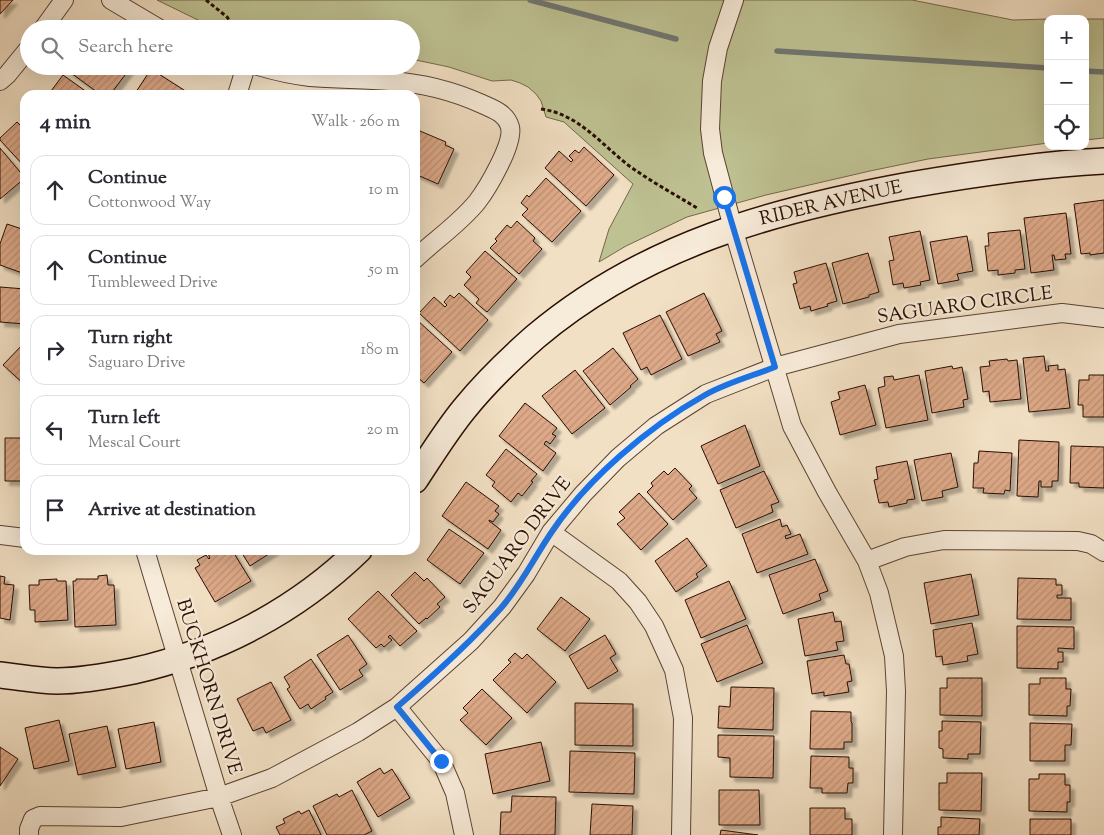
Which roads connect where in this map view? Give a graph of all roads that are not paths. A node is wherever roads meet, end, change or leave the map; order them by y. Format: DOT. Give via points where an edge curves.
graph roads {
  1 [pos="64,0"];
  2 [pos="111,0"];
  3 [pos="734,0"];
  4 [pos="50,20"];
  5 [pos="145,20"];
  6 [pos="20,59"];
  7 [pos="243,75"];
  8 [pos="299,75"];
  9 [pos="0,80"];
  10 [pos="239,90"];
  11 [pos="1104,161"];
  12 [pos="733,228"];
  13 [pos="420,255"];
  14 [pos="1104,318"];
  15 [pos="775,367"];
  16 [pos="420,472"];
  17 [pos="551,532"];
  18 [pos="0,535"];
  19 [pos="20,537"];
  20 [pos="1104,552"];
  21 [pos="147,555"];
  22 [pos="353,555"];
  23 [pos="867,561"];
  24 [pos="178,659"];
  25 [pos="0,675"];
  26 [pos="397,707"];
  27 [pos="219,797"];
  28 [pos="29,835"];
  29 [pos="232,835"];
  30 [pos="464,835"];
  31 [pos="681,835"];
  32 [pos="893,835"];
  1 -- 4 [label="street"];
  2 -- 5 [label="street"];
  3 -- 12 [label="street" via="718,48 710,114 713,153"];
  6 -- 9 [label="street"];
  7 -- 10 [label="street"];
  8 -- 13 [label="street" via="391,81 435,88 502,115 510,127 510,136 493,176 465,215"];
  11 -- 12 [label="street, RIDER AVENUE" via="913,184 836,200"];
  12 -- 15 [label="street"];
  12 -- 16 [label="street, RIDER AVENUE" via="643,265 558,319 509,361 476,395"];
  14 -- 15 [label="street, SAGUARO CIRCLE" via="1062,313 899,334"];
  15 -- 17 [label="street, SAGUARO DRIVE" via="706,394 656,426 618,458"];
  15 -- 23 [label="street" via="792,426"];
  17 -- 26 [label="street, SAGUARO DRIVE" via="502,607 471,641"];
  17 -- 31 [label="street" via="619,582 638,602 654,626 674,670 683,718"];
  18 -- 19 [label="street"];
  20 -- 23 [label="street" via="1078,541 944,540 905,547"];
  21 -- 24 [label="street, BUCKHORN DRIVE"];
  22 -- 24 [label="street" via="304,596 269,618 207,649"];
  23 -- 32 [label="street" via="879,593 894,656"];
  24 -- 25 [label="street" via="106,677 57,681"];
  24 -- 27 [label="street, BUCKHORN DRIVE"];
  26 -- 27 [label="street, SAGUARO DRIVE" via="272,778"];
  26 -- 30 [label="street" via="441,761 455,793"];
  27 -- 28 [label="street, SAGUARO DRIVE" via="121,817 40,816 33,819"];
  27 -- 29 [label="street, BUCKHORN DRIVE"];
}
